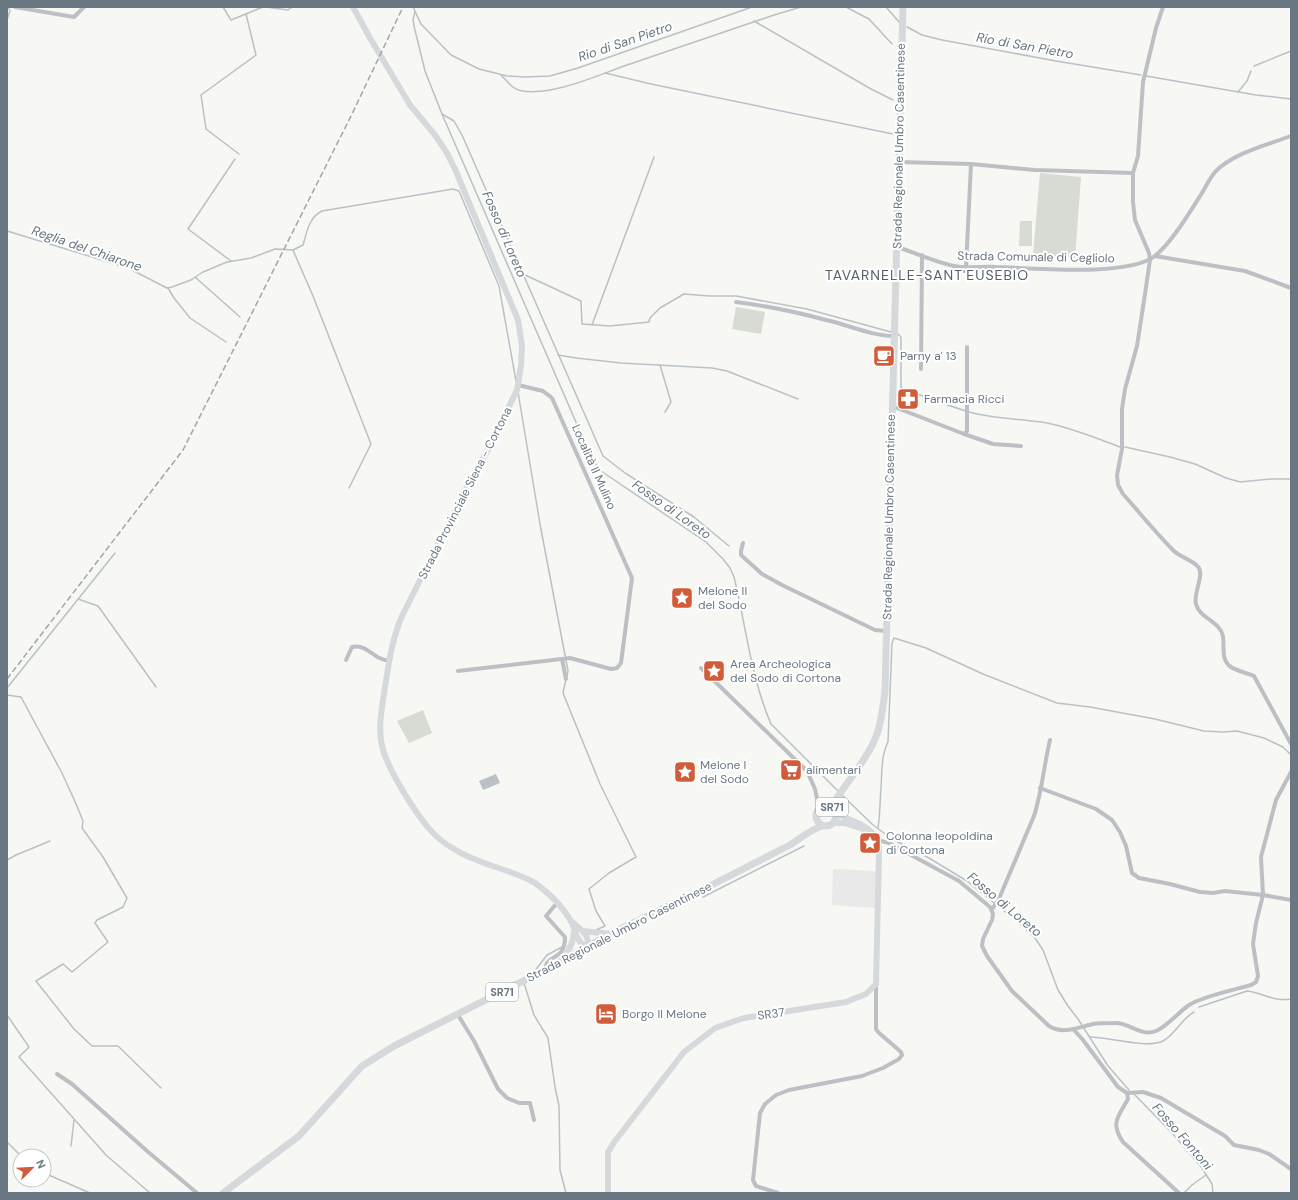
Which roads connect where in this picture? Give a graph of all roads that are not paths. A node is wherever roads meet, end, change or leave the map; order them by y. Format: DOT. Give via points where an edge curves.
graph roads {
  1 [pos="15,7"];
  2 [pos="84,7"];
  3 [pos="354,7"];
  4 [pos="1163,7"];
  5 [pos="901,9"];
  6 [pos="1291,136"];
  7 [pos="899,162"];
  8 [pos="972,164"];
  9 [pos="1133,173"];
  10 [pos="897,247"];
  11 [pos="922,255"];
  12 [pos="1155,256"];
  13 [pos="1150,260"];
  14 [pos="966,268"];
  15 [pos="1291,288"];
  16 [pos="736,302"];
  17 [pos="895,336"];
  18 [pos="967,347"];
  19 [pos="921,369"];
  20 [pos="518,385"];
  21 [pos="892,406"];
  22 [pos="964,434"];
  23 [pos="1021,446"];
  24 [pos="743,543"];
  25 [pos="886,631"];
  26 [pos="562,659"];
  27 [pos="346,660"];
  28 [pos="389,661"];
  29 [pos="701,668"];
  30 [pos="458,671"];
  31 [pos="566,680"];
  32 [pos="1050,740"];
  33 [pos="1291,744"];
  34 [pos="1291,772"];
  35 [pos="1040,788"];
  36 [pos="837,797"];
  37 [pos="822,806"];
  38 [pos="835,811"];
  39 [pos="815,816"];
  40 [pos="833,823"];
  41 [pos="822,826"];
  42 [pos="809,832"];
  43 [pos="873,834"];
  44 [pos="877,840"];
  45 [pos="1263,895"];
  46 [pos="1291,900"];
  47 [pos="557,903"];
  48 [pos="993,908"];
  49 [pos="572,922"];
  50 [pos="583,931"];
  51 [pos="574,932"];
  52 [pos="610,934"];
  53 [pos="587,947"];
  54 [pos="562,961"];
  55 [pos="545,970"];
  56 [pos="876,984"];
  57 [pos="458,1015"];
  58 [pos="1074,1030"];
  59 [pos="57,1074"];
  60 [pos="1127,1093"];
  61 [pos="534,1120"];
  62 [pos="1291,1170"];
  63 [pos="197,1193"];
  64 [pos="223,1193"];
  65 [pos="608,1193"];
  66 [pos="778,1193"];
  67 [pos="1179,1193"];
  1 -- 2 [label="street" via="74,17"];
  3 -- 20 [label="main road, Strada Provinciale Siena - Cortona" via="410,105 447,153 462,184 518,320 522,344"];
  4 -- 9 [label="street" via="1143,82 1138,156"];
  5 -- 7 [label="main road, Strada Regionale Umbro Casentinese / SR71"];
  6 -- 12 [label="street, Strada Comunale di Cegliolo" via="1235,158 1215,173 1188,216"];
  7 -- 8 [label="street"];
  7 -- 10 [label="main road, Strada Regionale Umbro Casentinese / SR71"];
  8 -- 9 [label="street" via="1035,170"];
  8 -- 14 [label="street"];
  9 -- 13 [label="street" via="1136,220"];
  10 -- 11 [label="street, Strada Comunale di Cegliolo"];
  10 -- 17 [label="main road, Strada Regionale Umbro Casentinese / SR71"];
  11 -- 14 [label="street, Strada Comunale di Cegliolo"];
  11 -- 19 [label="street"];
  12 -- 13 [label="street, Strada Comunale di Cegliolo"];
  12 -- 15 [label="street" via="1245,271"];
  13 -- 14 [label="street, Strada Comunale di Cegliolo" via="1118,268"];
  13 -- 33 [label="street" via="1137,346 1124,389 1118,485 1123,494 1175,552 1199,569 1196,604 1200,612 1216,624 1224,635 1223,650 1231,667 1254,676"];
  16 -- 17 [label="street" via="764,305 877,334"];
  17 -- 21 [label="main road, Strada Regionale Umbro Casentinese / SR71"];
  18 -- 22 [label="street" via="967,431"];
  20 -- 26 [label="street, Località Il Mulino" via="543,391 552,398 632,578 621,663 617,668 611,669 570,658"];
  20 -- 28 [label="main road, Strada Provinciale Siena - Cortona" via="508,410 402,616 395,633"];
  21 -- 22 [label="street"];
  21 -- 25 [label="main road, Strada Regionale Umbro Casentinese / SR71"];
  22 -- 23 [label="street" via="993,444"];
  24 -- 25 [label="street" via="741,555 762,574 875,630"];
  25 -- 36 [label="main road, Strada Regionale Umbro Casentinese / SR71" via="884,692 878,732 873,744"];
  26 -- 30 [label="street"];
  26 -- 31 [label="street"];
  27 -- 28 [label="street" via="352,648 358,646"];
  28 -- 47 [label="main road, Strada Provinciale Siena - Cortona" via="380,723 383,749 395,777 426,826 436,838 477,861 532,881"];
  29 -- 37 [label="street" via="807,771"];
  32 -- 35 [label="street"];
  34 -- 45 [label="street" via="1276,800 1261,857"];
  35 -- 45 [label="street" via="1096,809 1112,820 1126,846 1132,873 1139,878 1200,892 1225,891"];
  35 -- 48 [label="street" via="1034,816"];
  36 -- 37 [label="main road, SR71"];
  36 -- 38 [label="main road, SR71"];
  37 -- 38 [label="main road, SR71" via="830,806"];
  37 -- 39 [label="main road, SR71"];
  38 -- 40 [label="main road, SR71"];
  38 -- 43 [label="main road" via="862,825"];
  39 -- 41 [label="main road, SR71"];
  39 -- 42 [label="main road, SR71"];
  40 -- 41 [label="main road, SR71"];
  40 -- 43 [label="main road" via="844,823"];
  41 -- 42 [label="main road, SR71"];
  42 -- 52 [label="main road, Strada Regionale Umbro Casentinese / SR71" via="790,845"];
  43 -- 44 [label="main road"];
  44 -- 48 [label="street" via="889,843 959,881"];
  44 -- 56 [label="main road" via="879,853"];
  45 -- 46 [label="street"];
  45 -- 58 [label="street" via="1253,944 1258,976 1256,982 1190,1004 1156,1031 1147,1033 1117,1023 1088,1025"];
  47 -- 49 [label="main road, Strada Provinciale Siena - Cortona"];
  47 -- 55 [label="street" via="546,916 565,937 565,941 561,952 547,962"];
  48 -- 58 [label="street" via="992,920 982,946 1004,982 1054,1030"];
  49 -- 50 [label="main road"];
  49 -- 51 [label="main road"];
  50 -- 52 [label="main road"];
  50 -- 53 [label="main road" via="589,942"];
  51 -- 53 [label="main road" via="582,945"];
  51 -- 54 [label="main road" via="572,943"];
  52 -- 53 [label="main road, Strada Regionale Umbro Casentinese / SR71"];
  53 -- 54 [label="main road, Strada Regionale Umbro Casentinese / SR71"];
  54 -- 55 [label="main road, Strada Regionale Umbro Casentinese / SR71"];
  55 -- 57 [label="main road, Strada Regionale Umbro Casentinese / SR71"];
  56 -- 65 [label="main road, SR37" via="866,994 846,1002 744,1018 715,1028 690,1047 614,1141 608,1152"];
  56 -- 66 [label="street" via="876,1029 902,1055 882,1068 862,1076 789,1090 776,1095 765,1104 760,1113 753,1180 756,1186"];
  57 -- 61 [label="street" via="498,1089 507,1098 519,1103 530,1103"];
  57 -- 64 [label="main road, Strada Regionale Umbro Casentinese / SR71" via="394,1046 362,1066 299,1136"];
  58 -- 60 [label="street" via="1118,1088"];
  59 -- 63 [label="street" via="72,1084"];
  60 -- 62 [label="street" via="1142,1092 1162,1098 1225,1136 1234,1145 1264,1152"];
  60 -- 67 [label="street" via="1128,1099 1117,1120 1118,1135"];
}
